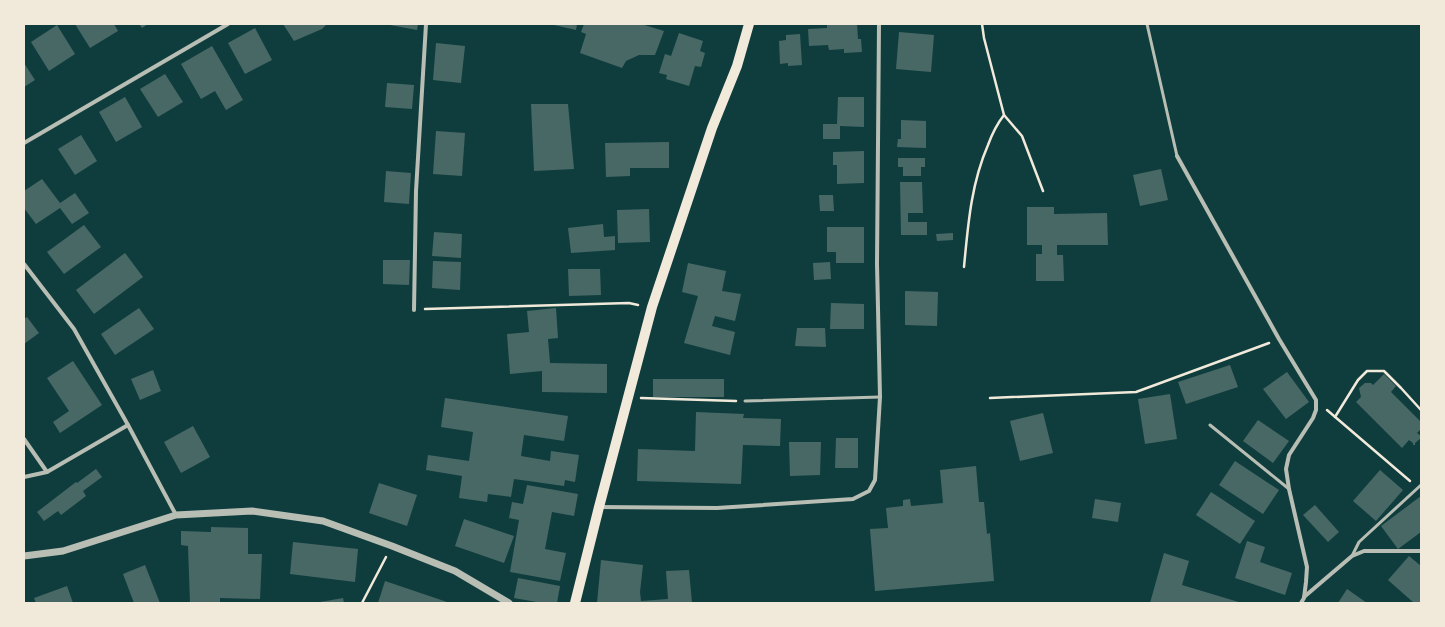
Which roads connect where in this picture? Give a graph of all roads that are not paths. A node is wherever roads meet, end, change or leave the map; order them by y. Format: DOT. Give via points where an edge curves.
graph roads {
  1 [pos="228,24"];
  2 [pos="426,24"];
  3 [pos="749,24"];
  4 [pos="879,24"];
  5 [pos="1147,24"];
  6 [pos="24,143"];
  7 [pos="1177,156"];
  8 [pos="24,264"];
  9 [pos="414,310"];
  10 [pos="880,397"];
  11 [pos="745,401"];
  12 [pos="128,425"];
  13 [pos="1210,425"];
  14 [pos="24,439"];
  15 [pos="47,472"];
  16 [pos="24,477"];
  17 [pos="1421,485"];
  18 [pos="1289,489"];
  19 [pos="599,507"];
  20 [pos="176,515"];
  21 [pos="1421,551"];
  22 [pos="24,556"];
  23 [pos="1352,556"];
  24 [pos="1304,598"];
  25 [pos="509,603"];
  26 [pos="575,603"];
  27 [pos="1301,603"];
  1 -- 6 [label="street"];
  2 -- 9 [label="street" via="416,191"];
  3 -- 19 [label="main road" via="737,66 712,128 652,307"];
  4 -- 10 [label="street" via="877,264"];
  5 -- 7 [label="lane"];
  7 -- 18 [label="street" via="1279,340 1316,400 1313,418 1289,455 1286,469"];
  8 -- 12 [label="street" via="74,329"];
  10 -- 11 [label="lane"];
  10 -- 19 [label="street" via="875,480 869,491 853,499 717,508"];
  12 -- 15 [label="street"];
  12 -- 20 [label="street"];
  13 -- 18 [label="lane"];
  14 -- 15 [label="street"];
  15 -- 16 [label="street"];
  17 -- 23 [label="lane" via="1359,542"];
  18 -- 24 [label="street" via="1307,567"];
  19 -- 26 [label="main road"];
  20 -- 22 [label="street" via="63,550"];
  20 -- 25 [label="street" via="252,511 323,521 455,571"];
  21 -- 23 [label="street" via="1364,551"];
  23 -- 24 [label="street"];
  24 -- 27 [label="street"];
}
